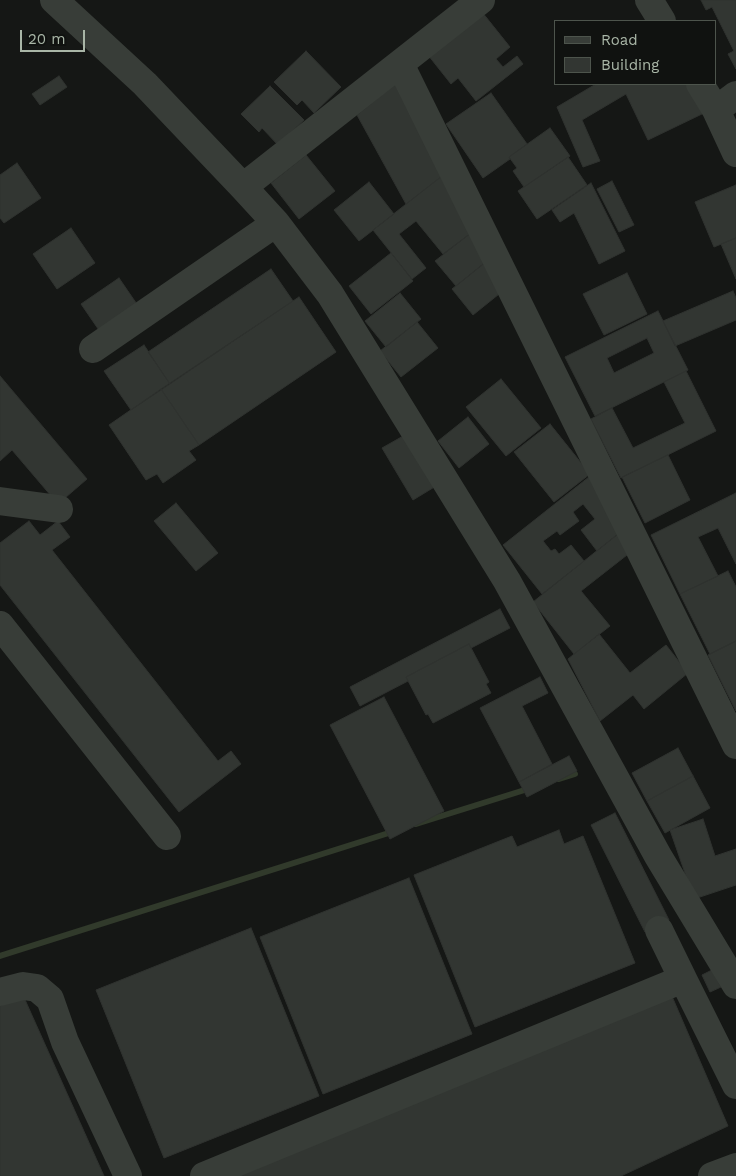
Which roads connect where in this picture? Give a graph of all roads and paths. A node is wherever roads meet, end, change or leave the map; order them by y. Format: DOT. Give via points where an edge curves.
graph roads {
  1 [pos="54,0"];
  2 [pos="649,0"];
  3 [pos="476,2"];
  4 [pos="661,20"];
  5 [pos="400,64"];
  6 [pos="701,85"];
  7 [pos="726,103"];
  8 [pos="736,153"];
  9 [pos="243,187"];
  10 [pos="276,223"];
  11 [pos="93,349"];
  12 [pos="0,501"];
  13 [pos="59,509"];
  14 [pos="0,624"];
  15 [pos="736,745"];
  16 [pos="167,836"];
  17 [pos="659,930"];
  18 [pos="683,980"];
  19 [pos="736,985"];
  20 [pos="0,992"];
  21 [pos="736,1085"];
  22 [pos="736,1167"];
  23 [pos="128,1176"];
  24 [pos="204,1176"];
  25 [pos="712,1176"];
  1 -- 9 [label="street" via="145,84"];
  2 -- 4 [label="street"];
  3 -- 5 [label="street"];
  5 -- 9 [label="street"];
  5 -- 15 [label="street"];
  6 -- 7 [label="street"];
  7 -- 8 [label="street"];
  9 -- 10 [label="street"];
  10 -- 11 [label="street"];
  10 -- 19 [label="street" via="330,294 507,581 658,856"];
  12 -- 13 [label="street"];
  14 -- 16 [label="street"];
  17 -- 18 [label="street"];
  18 -- 21 [label="street"];
  18 -- 24 [label="street"];
  20 -- 23 [label="street" via="23,986 37,988 50,999 65,1042"];
  22 -- 25 [label="street"];
}
